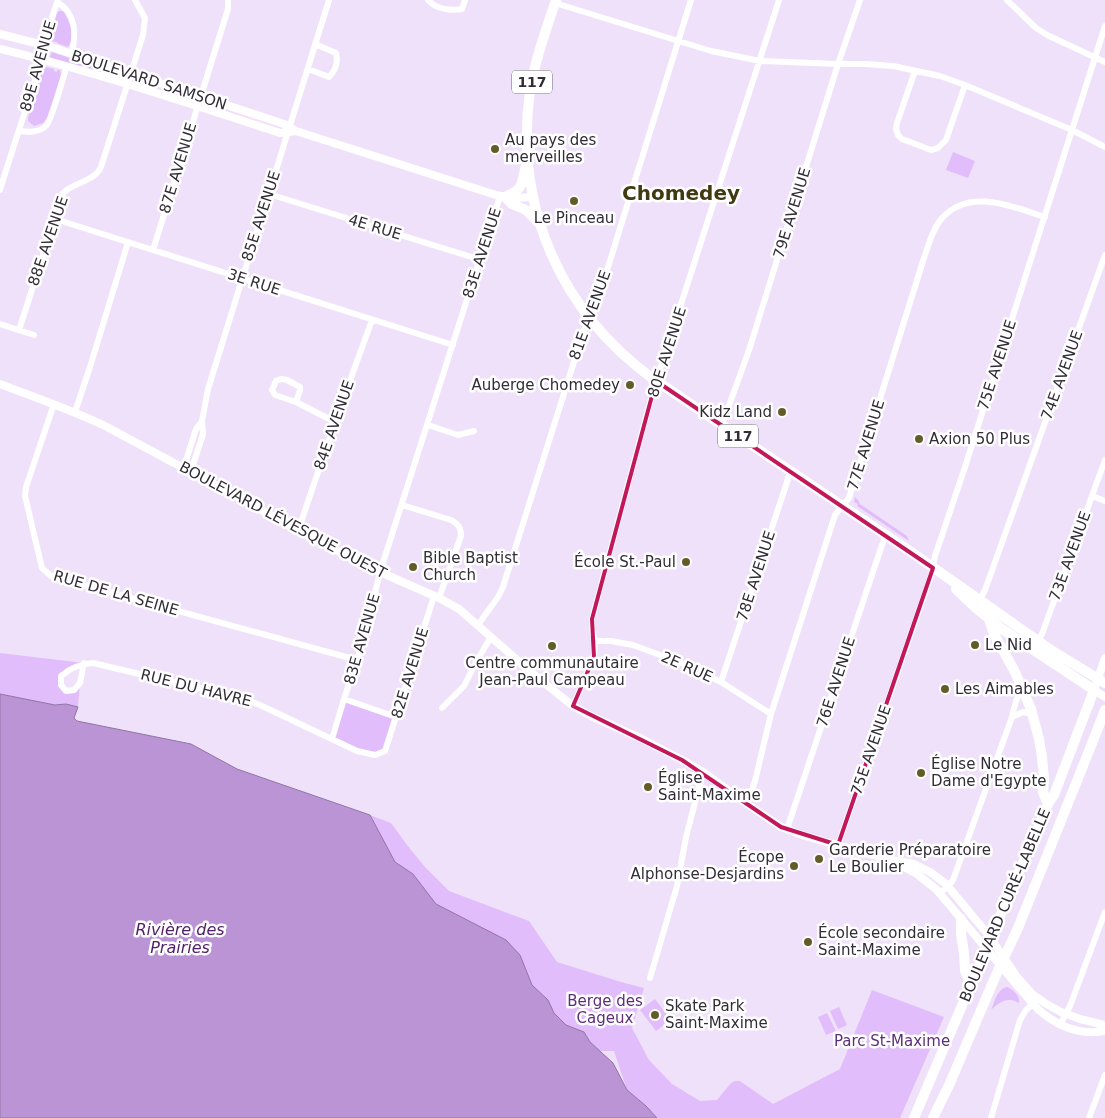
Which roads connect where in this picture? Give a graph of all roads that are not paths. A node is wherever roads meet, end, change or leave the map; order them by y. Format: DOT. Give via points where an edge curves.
graph roads {
  1 [pos="135,0"];
  2 [pos="228,0"];
  3 [pos="329,0"];
  4 [pos="428,0"];
  5 [pos="465,0"];
  6 [pos="691,0"];
  7 [pos="779,0"];
  8 [pos="860,0"];
  9 [pos="1007,0"];
  10 [pos="58,1"];
  11 [pos="556,2"];
  12 [pos="1105,26"];
  13 [pos="0,34"];
  14 [pos="678,41"];
  15 [pos="315,44"];
  16 [pos="44,45"];
  17 [pos="0,49"];
  18 [pos="71,54"];
  19 [pos="1096,57"];
  20 [pos="41,59"];
  21 [pos="760,61"];
  22 [pos="1105,62"];
  23 [pos="838,64"];
  24 [pos="67,66"];
  25 [pos="308,69"];
  26 [pos="915,71"];
  27 [pos="130,74"];
  28 [pos="127,84"];
  29 [pos="965,85"];
  30 [pos="200,97"];
  31 [pos="197,106"];
  32 [pos="291,130"];
  33 [pos="1072,130"];
  34 [pos="19,131"];
  35 [pos="1105,147"];
  36 [pos="528,157"];
  37 [pos="0,190"];
  38 [pos="269,194"];
  39 [pos="503,197"];
  40 [pos="534,197"];
  41 [pos="1045,217"];
  42 [pos="55,219"];
  43 [pos="540,224"];
  44 [pos="128,242"];
  45 [pos="153,250"];
  46 [pos="1105,255"];
  47 [pos="481,260"];
  48 [pos="241,278"];
  49 [pos="589,319"];
  50 [pos="372,320"];
  51 [pos="0,324"];
  52 [pos="18,330"];
  53 [pos="34,335"];
  54 [pos="453,345"];
  55 [pos="656,381"];
  56 [pos="0,384"];
  57 [pos="296,402"];
  58 [pos="54,404"];
  59 [pos="75,412"];
  60 [pos="335,422"];
  61 [pos="428,424"];
  62 [pos="722,424"];
  63 [pos="474,431"];
  64 [pos="1105,460"];
  65 [pos="188,470"];
  66 [pos="790,470"];
  67 [pos="1092,496"];
  68 [pos="1105,500"];
  69 [pos="402,505"];
  70 [pos="843,506"];
  71 [pos="298,531"];
  72 [pos="886,535"];
  73 [pos="937,571"];
  74 [pos="380,572"];
  75 [pos="436,597"];
  76 [pos="977,604"];
  77 [pos="989,619"];
  78 [pos="478,625"];
  79 [pos="491,637"];
  80 [pos="595,641"];
  81 [pos="1038,641"];
  82 [pos="1033,650"];
  83 [pos="1105,658"];
  84 [pos="357,660"];
  85 [pos="84,664"];
  86 [pos="1102,681"];
  87 [pos="721,682"];
  88 [pos="1022,687"];
  89 [pos="1094,690"];
  90 [pos="1105,697"];
  91 [pos="344,699"];
  92 [pos="573,706"];
  93 [pos="442,708"];
  94 [pos="1105,710"];
  95 [pos="771,714"];
  96 [pos="1032,714"];
  97 [pos="1012,716"];
  98 [pos="396,717"];
  99 [pos="332,739"];
  100 [pos="385,751"];
  101 [pos="703,772"];
  102 [pos="746,804"];
  103 [pos="1048,804"];
  104 [pos="786,829"];
  105 [pos="838,845"];
  106 [pos="891,860"];
  107 [pos="948,887"];
  108 [pos="939,893"];
  109 [pos="1105,912"];
  110 [pos="961,918"];
  111 [pos="990,938"];
  112 [pos="986,949"];
  113 [pos="1002,962"];
  114 [pos="650,978"];
  115 [pos="970,984"];
  116 [pos="1033,1004"];
  117 [pos="1065,1014"];
  118 [pos="1060,1025"];
  119 [pos="1105,1025"];
  120 [pos="1105,1031"];
  121 [pos="1105,1075"];
  122 [pos="914,1118"];
  123 [pos="933,1118"];
  124 [pos="990,1118"];
  125 [pos="1089,1118"];
  1 -- 27 [label="street, 88E AVENUE" via="145,18"];
  2 -- 30 [label="street, 87E AVENUE"];
  3 -- 15 [label="street, 85E AVENUE"];
  4 -- 5 [label="street" via="431,4 454,10 462,9"];
  6 -- 14 [label="street, 81E AVENUE"];
  7 -- 21 [label="street, 80E AVENUE"];
  8 -- 23 [label="street, 79E AVENUE"];
  9 -- 19 [label="street" via="1036,28"];
  10 -- 16 [label="street, 89E AVENUE"];
  10 -- 18 [label="street, 89E AVENUE" via="74,25 75,40"];
  11 -- 14 [label="street"];
  11 -- 36 [label="main road, 117" via="532,79"];
  12 -- 19 [label="street, 75E AVENUE"];
  13 -- 16 [label="street, BOULEVARD SAMSON"];
  14 -- 21 [label="street"];
  14 -- 49 [label="street, 81E AVENUE"];
  15 -- 25 [label="street, 85E AVENUE"];
  15 -- 25 [label="street" via="336,53 338,59 329,77"];
  16 -- 18 [label="street, BOULEVARD SAMSON"];
  16 -- 20 [label="street, 89E AVENUE"];
  17 -- 20 [label="street, BOULEVARD SAMSON"];
  18 -- 27 [label="street, BOULEVARD SAMSON"];
  19 -- 22 [label="street"];
  19 -- 33 [label="street, 75E AVENUE"];
  20 -- 24 [label="street, BOULEVARD SAMSON"];
  20 -- 34 [label="street, 89E AVENUE"];
  21 -- 23 [label="street"];
  21 -- 55 [label="street, 80E AVENUE"];
  23 -- 26 [label="street" via="893,66"];
  23 -- 62 [label="street, 79E AVENUE" via="749,350"];
  24 -- 28 [label="street, BOULEVARD SAMSON"];
  24 -- 34 [label="street, 89E AVENUE" via="47,125 35,131"];
  25 -- 32 [label="street, 85E AVENUE"];
  26 -- 29 [label="street"];
  26 -- 29 [label="street" via="896,129 902,140 931,150 946,140"];
  27 -- 28 [label="street, 88E AVENUE"];
  27 -- 30 [label="street, BOULEVARD SAMSON"];
  28 -- 31 [label="street, BOULEVARD SAMSON"];
  28 -- 42 [label="street, 88E AVENUE" via="99,170 63,193"];
  29 -- 33 [label="street"];
  30 -- 31 [label="street, 87E AVENUE"];
  30 -- 32 [label="street, BOULEVARD SAMSON" via="284,124"];
  31 -- 32 [label="street, BOULEVARD SAMSON" via="280,133"];
  31 -- 45 [label="street, 87E AVENUE"];
  32 -- 38 [label="street, 85E AVENUE"];
  32 -- 39 [label="street, BOULEVARD SAMSON"];
  33 -- 35 [label="street"];
  33 -- 41 [label="street, 75E AVENUE"];
  34 -- 37 [label="street, 89E AVENUE"];
  36 -- 39 [label="main road" via="519,189"];
  36 -- 40 [label="main road, 117"];
  38 -- 47 [label="street, 4E RUE"];
  38 -- 48 [label="street, 85E AVENUE"];
  39 -- 40 [label="street, BOULEVARD SAMSON"];
  39 -- 43 [label="main road" via="526,210"];
  39 -- 47 [label="street, 83E AVENUE"];
  40 -- 43 [label="main road, 117"];
  41 -- 70 [label="street, 77E AVENUE" via="983,201 953,209 942,219 923,261 849,498"];
  41 -- 73 [label="street, 75E AVENUE" via="937,549"];
  42 -- 44 [label="street, 3E RUE"];
  42 -- 52 [label="street, 88E AVENUE"];
  43 -- 49 [label="main road, 117" via="558,270"];
  44 -- 45 [label="street, 3E RUE"];
  44 -- 59 [label="street"];
  45 -- 48 [label="street, 3E RUE"];
  46 -- 76 [label="street, 74E AVENUE" via="985,590"];
  47 -- 54 [label="street, 83E AVENUE"];
  48 -- 50 [label="street, 3E RUE"];
  48 -- 65 [label="street, 85E AVENUE" via="208,389 202,421 196,429"];
  49 -- 55 [label="main road, 117" via="626,358"];
  49 -- 78 [label="street, 81E AVENUE" via="503,587"];
  50 -- 54 [label="street, 3E RUE"];
  50 -- 60 [label="street, 84E AVENUE"];
  51 -- 52 [label="street"];
  52 -- 53 [label="street"];
  54 -- 61 [label="street, 83E AVENUE"];
  55 -- 62 [label="main road, 117"];
  55 -- 80 [label="street, 80E AVENUE" via="592,619"];
  56 -- 58 [label="street, BOULEVARD LÉVESQUE OUEST"];
  57 -- 57 [label="street" via="300,387 287,380 276,381 272,390 275,395"];
  57 -- 60 [label="street"];
  58 -- 59 [label="street, BOULEVARD LÉVESQUE OUEST"];
  58 -- 84 [label="street, RUE DE LA SEINE" via="25,496 42,568 51,576"];
  59 -- 65 [label="street, BOULEVARD LÉVESQUE OUEST"];
  60 -- 71 [label="street, 84E AVENUE"];
  61 -- 63 [label="street" via="458,435"];
  61 -- 69 [label="street, 83E AVENUE"];
  62 -- 66 [label="main road, 117"];
  64 -- 67 [label="street, 73E AVENUE"];
  65 -- 71 [label="street, BOULEVARD LÉVESQUE OUEST"];
  66 -- 70 [label="main road, 117"];
  66 -- 87 [label="street, 78E AVENUE"];
  67 -- 68 [label="street"];
  67 -- 81 [label="street, 73E AVENUE"];
  69 -- 74 [label="street, 83E AVENUE"];
  69 -- 75 [label="street, 82E AVENUE" via="451,520 461,528 461,536"];
  70 -- 72 [label="main road, 117"];
  70 -- 95 [label="street, 77E AVENUE" via="836,516"];
  71 -- 74 [label="street, BOULEVARD LÉVESQUE OUEST"];
  72 -- 73 [label="main road, 117"];
  72 -- 104 [label="street, 76E AVENUE"];
  73 -- 76 [label="main road, 117"];
  73 -- 105 [label="street, 75E AVENUE" via="931,576"];
  74 -- 75 [label="street, BOULEVARD LÉVESQUE OUEST"];
  74 -- 84 [label="street, 83E AVENUE"];
  75 -- 78 [label="street, BOULEVARD LÉVESQUE OUEST" via="459,609"];
  75 -- 98 [label="street, 82E AVENUE"];
  76 -- 77 [label="main road, 117"];
  76 -- 81 [label="main road, 117"];
  77 -- 82 [label="main road"];
  77 -- 88 [label="main road"];
  78 -- 79 [label="street, BOULEVARD LÉVESQUE OUEST"];
  79 -- 92 [label="street, BOULEVARD LÉVESQUE OUEST"];
  79 -- 93 [label="street" via="464,686"];
  80 -- 87 [label="street, 2E RUE" via="633,645"];
  80 -- 92 [label="street, 80E AVENUE" via="594,657"];
  81 -- 82 [label="street, 73E AVENUE"];
  81 -- 86 [label="main road, 117"];
  82 -- 89 [label="main road"];
  83 -- 86 [label="street, BOULEVARD CURÉ-LABELLE"];
  84 -- 91 [label="street, 83E AVENUE"];
  85 -- 85 [label="street" via="69,669 61,676 61,684 66,691 74,690 80,683"];
  85 -- 99 [label="street, RUE DU HAVRE" via="93,663 241,698"];
  86 -- 89 [label="street, BOULEVARD CURÉ-LABELLE"];
  87 -- 95 [label="street, 2E RUE"];
  88 -- 96 [label="main road"];
  88 -- 97 [label="street"];
  89 -- 90 [label="street"];
  89 -- 103 [label="main road, BOULEVARD CURÉ-LABELLE"];
  91 -- 98 [label="street"];
  91 -- 99 [label="street, 83E AVENUE"];
  92 -- 101 [label="street, BOULEVARD LÉVESQUE OUEST"];
  94 -- 113 [label="main road, BOULEVARD CURÉ-LABELLE"];
  95 -- 102 [label="street, 77E AVENUE" via="755,781"];
  96 -- 97 [label="street" via="1023,712"];
  96 -- 103 [label="main road" via="1042,757 1043,792"];
  97 -- 107 [label="street"];
  98 -- 100 [label="street, 82E AVENUE"];
  99 -- 100 [label="street, RUE DU HAVRE" via="357,751 375,755"];
  101 -- 102 [label="street, BOULEVARD LÉVESQUE OUEST"];
  101 -- 114 [label="street" via="677,886"];
  102 -- 104 [label="street, BOULEVARD LÉVESQUE OUEST"];
  103 -- 111 [label="main road, BOULEVARD CURÉ-LABELLE"];
  104 -- 105 [label="street, BOULEVARD LÉVESQUE OUEST"];
  105 -- 106 [label="street, BOULEVARD LÉVESQUE OUEST"];
  106 -- 107 [label="street, BOULEVARD LÉVESQUE OUEST" via="918,866"];
  106 -- 108 [label="street, BOULEVARD LÉVESQUE OUEST" via="917,874"];
  107 -- 108 [label="street"];
  107 -- 111 [label="street, BOULEVARD LÉVESQUE OUEST"];
  108 -- 110 [label="street, BOULEVARD LÉVESQUE OUEST"];
  109 -- 117 [label="street"];
  110 -- 112 [label="street, BOULEVARD LÉVESQUE OUEST"];
  110 -- 115 [label="main road" via="965,971"];
  111 -- 112 [label="main road, BOULEVARD CURÉ-LABELLE"];
  111 -- 113 [label="street, BOULEVARD LÉVESQUE OUEST"];
  112 -- 113 [label="street, BOULEVARD LÉVESQUE OUEST"];
  112 -- 115 [label="main road, BOULEVARD CURÉ-LABELLE"];
  113 -- 116 [label="street, BOULEVARD LÉVESQUE OUEST"];
  113 -- 117 [label="street, BOULEVARD LÉVESQUE OUEST" via="1028,990"];
  113 -- 123 [label="main road, BOULEVARD CURÉ-LABELLE"];
  115 -- 122 [label="main road, BOULEVARD CURÉ-LABELLE"];
  116 -- 118 [label="street, BOULEVARD LÉVESQUE OUEST"];
  116 -- 124 [label="street" via="1020,1020"];
  117 -- 118 [label="street"];
  117 -- 119 [label="street, BOULEVARD LÉVESQUE OUEST"];
  118 -- 120 [label="street, BOULEVARD LÉVESQUE OUEST" via="1076,1031"];
  121 -- 125 [label="street"];
}
